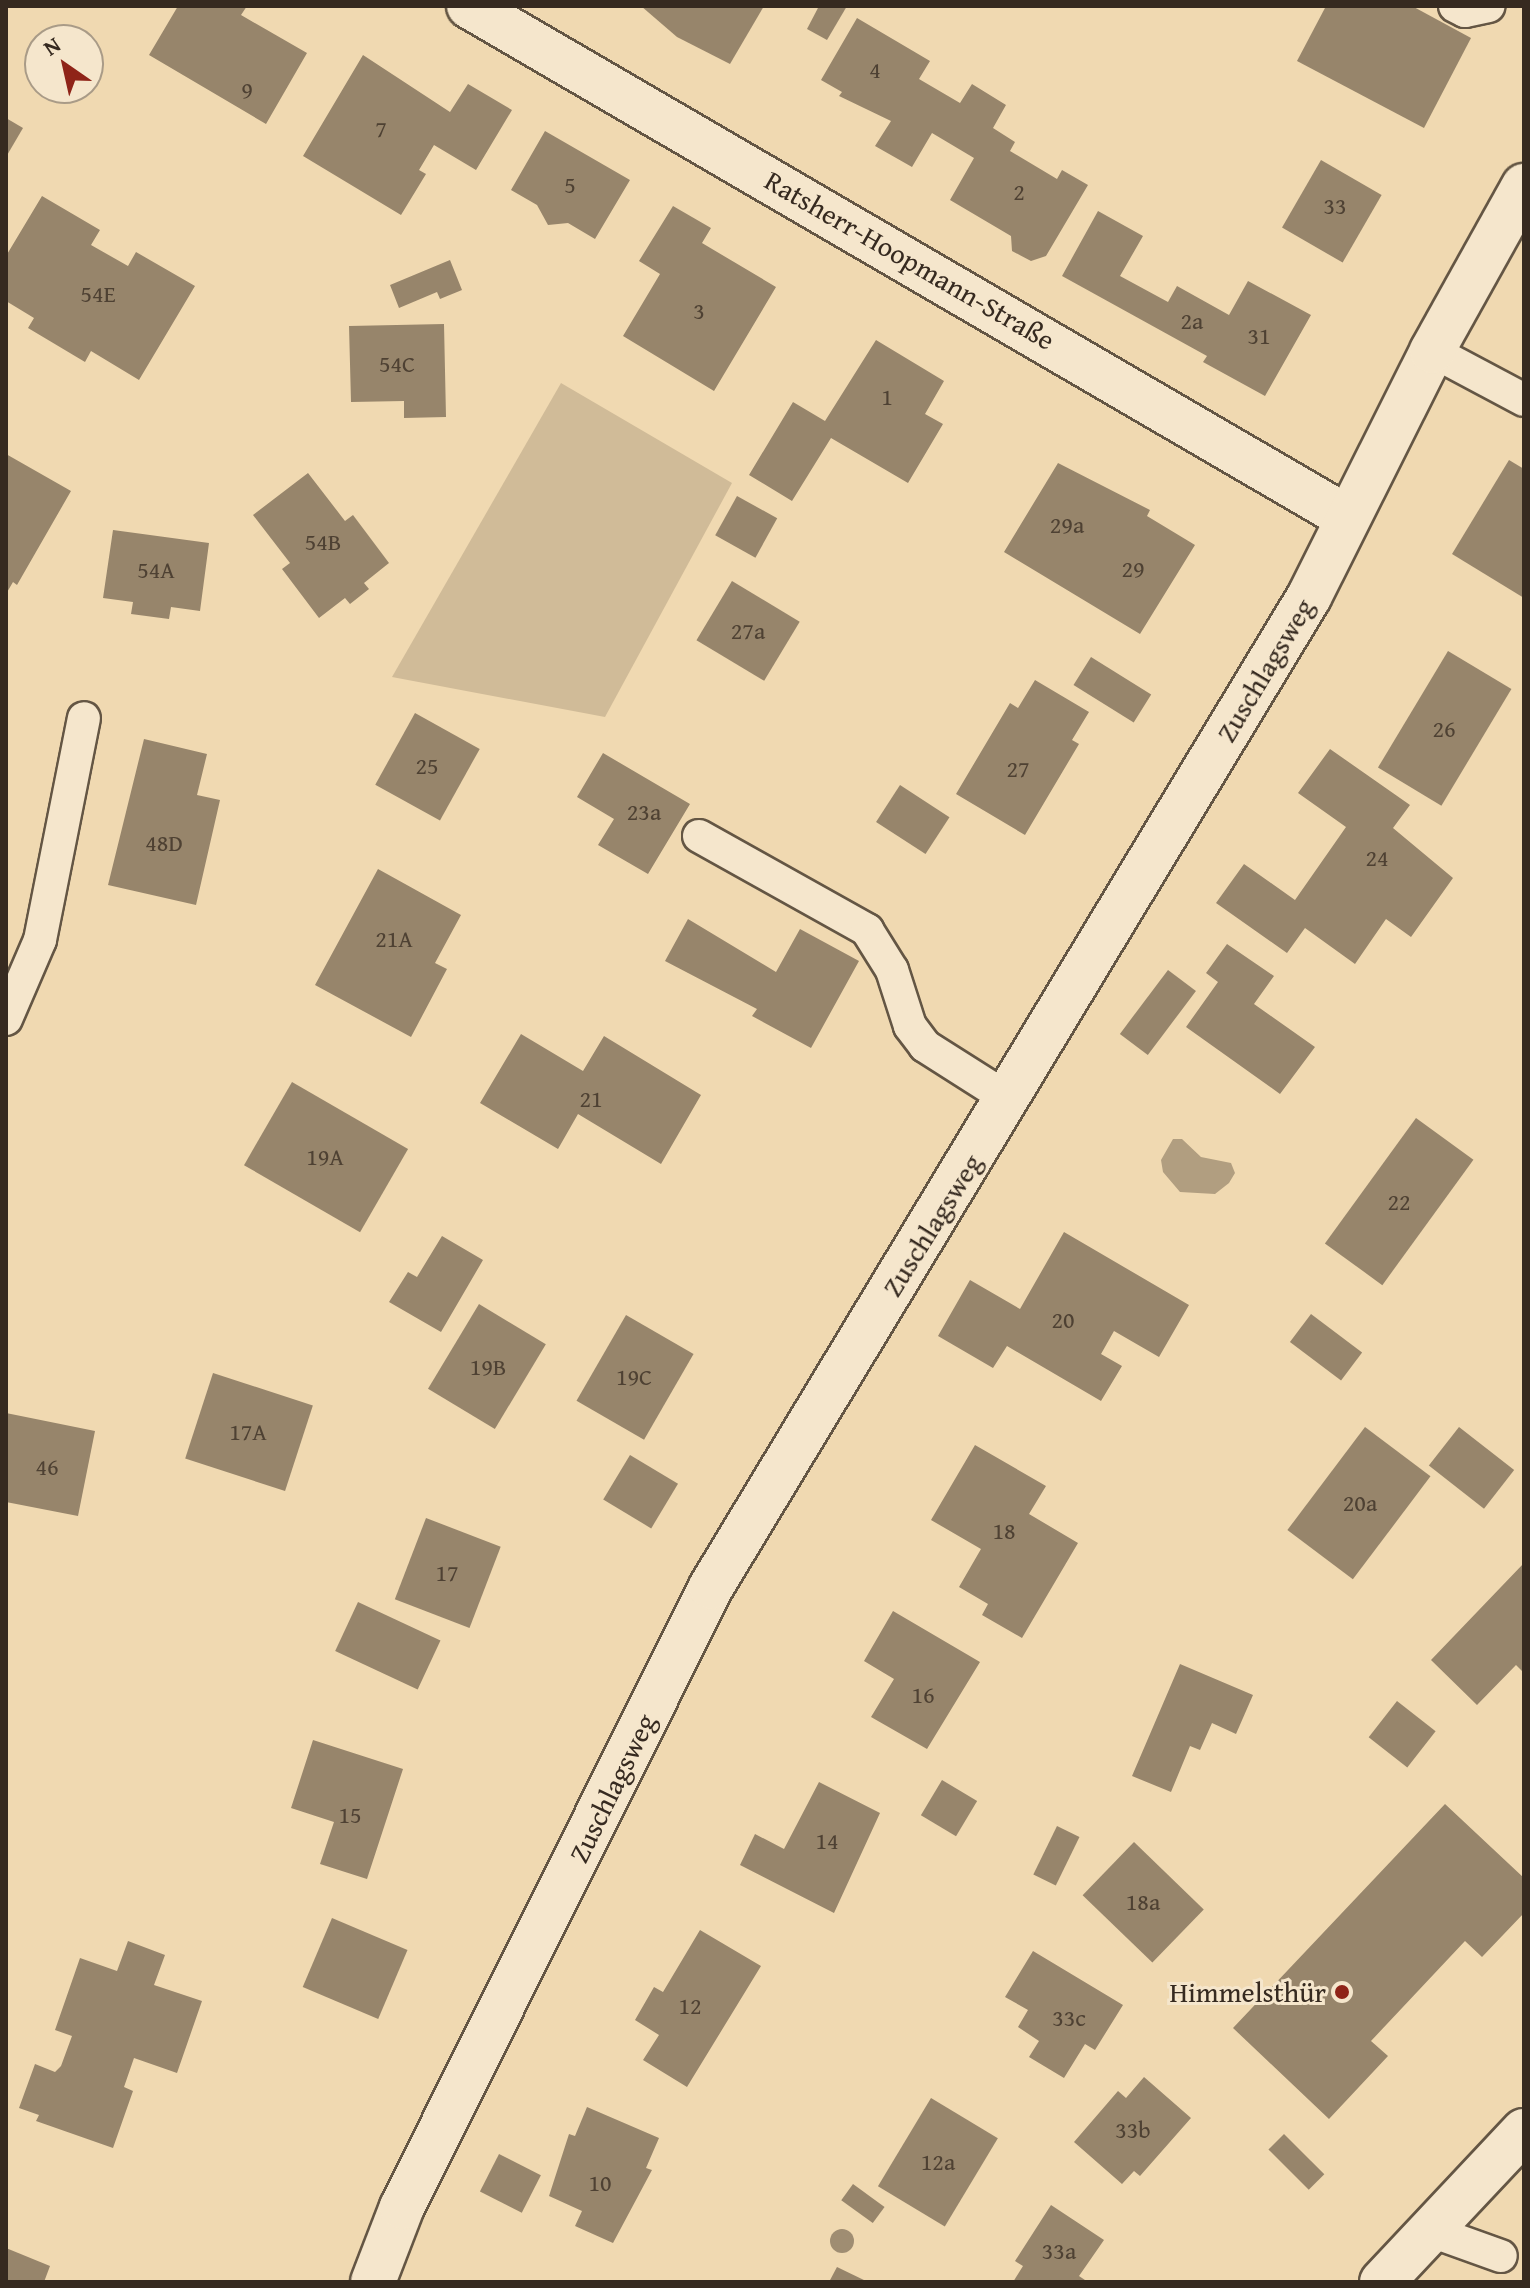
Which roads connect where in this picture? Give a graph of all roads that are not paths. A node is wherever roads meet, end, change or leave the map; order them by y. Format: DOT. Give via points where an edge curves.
graph roads {
  1 [pos="469,6"];
  2 [pos="1455,6"];
  3 [pos="1488,6"];
  4 [pos="1524,186"];
  5 [pos="1432,351"];
  6 [pos="1524,400"];
  7 [pos="1348,518"];
  8 [pos="84,718"];
  9 [pos="699,836"];
  10 [pos="6,1019"];
  11 [pos="1010,1100"];
  12 [pos="1524,2131"];
  13 [pos="1431,2231"];
  14 [pos="1501,2256"];
  15 [pos="373,2282"];
  16 [pos="1382,2282"];
  1 -- 7 [label="street, Ratsherr-Hoopmann-Straße"];
  2 -- 3 [label="lane" via="1465,11"];
  4 -- 5 [label="street, Zuschlagsweg"];
  5 -- 6 [label="lane"];
  5 -- 7 [label="street, Zuschlagsweg"];
  7 -- 11 [label="street, Zuschlagsweg" via="1301,611"];
  8 -- 10 [label="lane" via="40,940"];
  9 -- 11 [label="lane" via="867,930 892,970 910,1026 925,1046"];
  11 -- 15 [label="street, Zuschlagsweg" via="711,1587 402,2207"];
  12 -- 13 [label="street"];
  13 -- 14 [label="lane"];
  13 -- 16 [label="street"];
}
